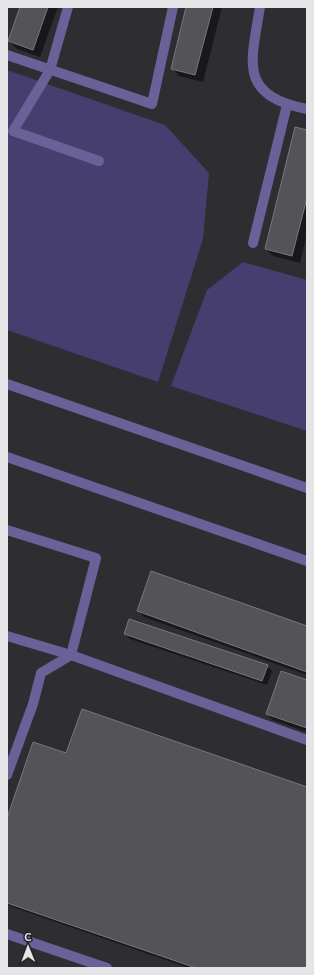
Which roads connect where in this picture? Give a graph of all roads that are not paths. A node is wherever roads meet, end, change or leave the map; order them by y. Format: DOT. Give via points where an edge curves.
graph roads {
  1 [pos="68,7"];
  2 [pos="173,7"];
  3 [pos="260,7"];
  4 [pos="7,55"];
  5 [pos="50,70"];
  6 [pos="287,105"];
  7 [pos="307,109"];
  8 [pos="99,161"];
  9 [pos="253,243"];
  10 [pos="7,384"];
  11 [pos="7,457"];
  12 [pos="307,488"];
  13 [pos="7,530"];
  14 [pos="307,561"];
  15 [pos="7,636"];
  16 [pos="71,655"];
  17 [pos="307,740"];
  18 [pos="7,775"];
  19 [pos="7,934"];
  20 [pos="107,968"];
  1 -- 5 [label="lane"];
  2 -- 5 [label="lane" via="152,104"];
  3 -- 6 [label="lane" via="252,70 265,94"];
  4 -- 5 [label="lane"];
  5 -- 8 [label="lane" via="13,131"];
  6 -- 7 [label="lane"];
  6 -- 9 [label="lane"];
  10 -- 12 [label="lane"];
  11 -- 14 [label="lane"];
  13 -- 16 [label="lane" via="96,558"];
  15 -- 16 [label="lane"];
  16 -- 17 [label="lane"];
  16 -- 18 [label="lane" via="41,673 33,704"];
  19 -- 20 [label="lane"];
}
